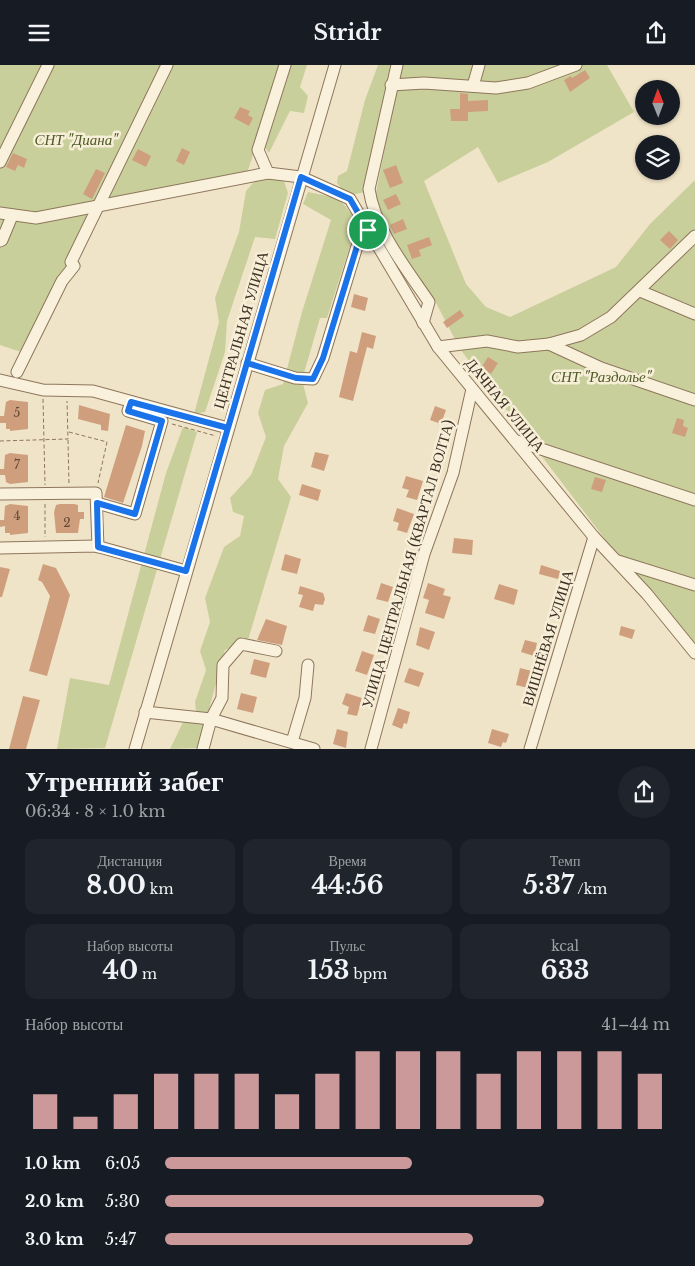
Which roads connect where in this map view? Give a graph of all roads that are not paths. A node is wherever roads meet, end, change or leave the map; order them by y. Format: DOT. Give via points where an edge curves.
graph roads {
  1 [pos="48,65"];
  2 [pos="167,65"];
  3 [pos="285,65"];
  4 [pos="335,65"];
  5 [pos="397,65"];
  6 [pos="479,65"];
  7 [pos="576,65"];
  8 [pos="561,68"];
  9 [pos="391,85"];
  10 [pos="473,87"];
  11 [pos="0,162"];
  12 [pos="268,173"];
  13 [pos="301,177"];
  14 [pos="96,207"];
  15 [pos="6,215"];
  16 [pos="368,230"];
  17 [pos="695,236"];
  18 [pos="0,241"];
  19 [pos="640,291"];
  20 [pos="695,314"];
  21 [pos="423,323"];
  22 [pos="550,344"];
  23 [pos="438,347"];
  24 [pos="247,363"];
  25 [pos="17,371"];
  26 [pos="0,380"];
  27 [pos="472,389"];
  28 [pos="695,400"];
  29 [pos="131,402"];
  30 [pos="226,434"];
  31 [pos="515,441"];
  32 [pos="0,494"];
  33 [pos="96,498"];
  34 [pos="695,500"];
  35 [pos="594,537"];
  36 [pos="98,547"];
  37 [pos="0,548"];
  38 [pos="616,560"];
  39 [pos="186,571"];
  40 [pos="695,585"];
  41 [pos="276,651"];
  42 [pos="695,653"];
  43 [pos="308,665"];
  44 [pos="145,712"];
  45 [pos="211,719"];
  46 [pos="292,742"];
  47 [pos="135,749"];
  48 [pos="203,749"];
  49 [pos="314,749"];
  50 [pos="371,749"];
  51 [pos="530,749"];
  1 -- 11 [label="street"];
  2 -- 14 [label="street"];
  3 -- 12 [label="street" via="258,150"];
  4 -- 13 [label="street, ЦЕНТРАЛЬНАЯ УЛИЦА"];
  5 -- 9 [label="street"];
  6 -- 10 [label="street"];
  7 -- 8 [label="street"];
  8 -- 10 [label="street" via="528,83 496,88"];
  9 -- 10 [label="street" via="424,83"];
  9 -- 21 [label="street" via="369,189 371,203 384,231 429,303"];
  12 -- 13 [label="street, ДАЧНАЯ УЛИЦА"];
  12 -- 14 [label="street, ДАЧНАЯ УЛИЦА"];
  13 -- 16 [label="street, ДАЧНАЯ УЛИЦА" via="350,199"];
  13 -- 24 [label="street, ЦЕНТРАЛЬНАЯ УЛИЦА"];
  14 -- 15 [label="street, ДАЧНАЯ УЛИЦА" via="36,218"];
  14 -- 25 [label="street" via="71,261 74,266 62,281"];
  15 -- 18 [label="street"];
  16 -- 21 [label="street, ДАЧНАЯ УЛИЦА"];
  16 -- 24 [label="street" via="358,243 323,358 313,379 296,378"];
  17 -- 19 [label="street"];
  19 -- 20 [label="street"];
  19 -- 22 [label="street" via="611,317 581,335"];
  21 -- 23 [label="street, ДАЧНАЯ УЛИЦА"];
  22 -- 23 [label="street" via="518,347 488,341"];
  22 -- 28 [label="street" via="601,368"];
  23 -- 27 [label="street, ДАЧНАЯ УЛИЦА"];
  24 -- 30 [label="street, ЦЕНТРАЛЬНАЯ УЛИЦА"];
  26 -- 29 [label="street" via="43,390 93,391"];
  27 -- 31 [label="street, ДАЧНАЯ УЛИЦА"];
  27 -- 50 [label="street, УЛИЦА ЦЕНТРАЛЬНАЯ (КВАРТАЛ ВОЛТА)" via="453,473 424,554"];
  29 -- 30 [label="street"];
  29 -- 33 [label="street" via="128,411 162,421 135,514"];
  30 -- 39 [label="street, ЦЕНТРАЛЬНАЯ УЛИЦА"];
  31 -- 34 [label="street"];
  31 -- 35 [label="street, ДАЧНАЯ УЛИЦА"];
  32 -- 33 [label="street" via="69,493"];
  33 -- 36 [label="street"];
  35 -- 38 [label="street, ДАЧНАЯ УЛИЦА"];
  35 -- 51 [label="street, ВИШНЁВАЯ УЛИЦА"];
  36 -- 37 [label="street"];
  36 -- 39 [label="street"];
  38 -- 40 [label="street"];
  38 -- 42 [label="street, ДАЧНАЯ УЛИЦА"];
  39 -- 44 [label="street, ЦЕНТРАЛЬНАЯ УЛИЦА"];
  41 -- 45 [label="street" via="241,644 224,665 222,698"];
  43 -- 46 [label="street" via="305,698"];
  44 -- 45 [label="street"];
  44 -- 47 [label="street, ЦЕНТРАЛЬНАЯ УЛИЦА"];
  45 -- 46 [label="street"];
  45 -- 48 [label="street"];
  46 -- 49 [label="street"];
}
